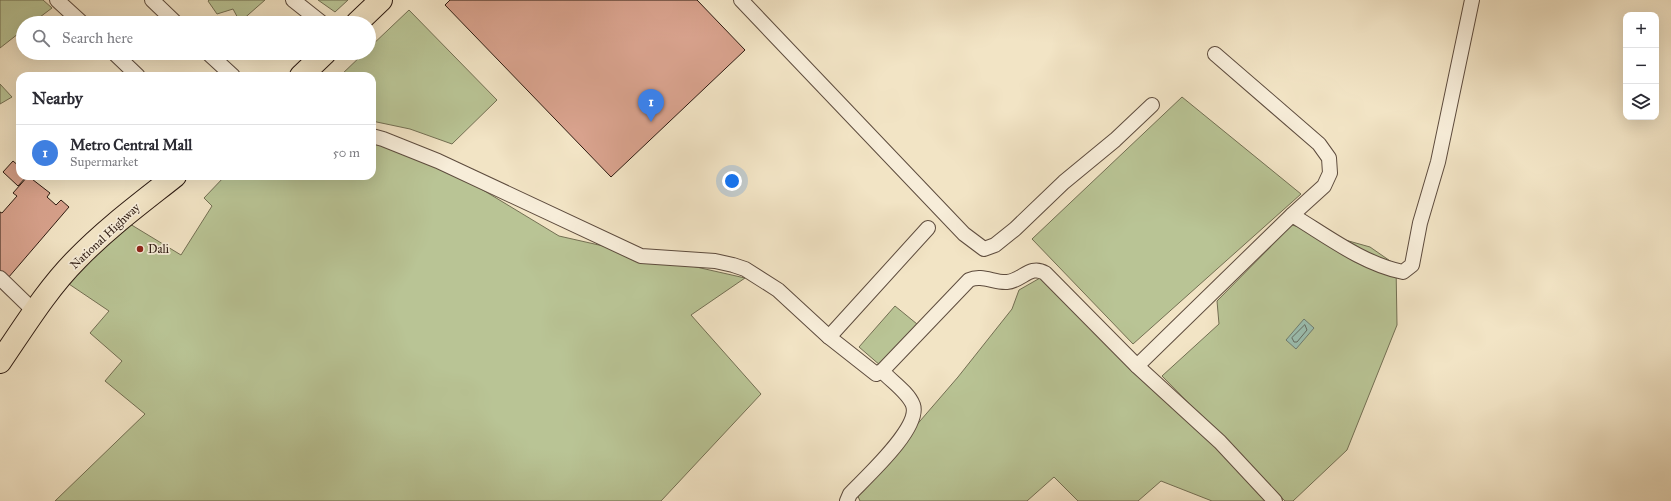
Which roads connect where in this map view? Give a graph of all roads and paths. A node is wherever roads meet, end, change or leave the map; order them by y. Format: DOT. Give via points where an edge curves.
graph roads {
  1 [pos="57,0"];
  2 [pos="152,0"];
  3 [pos="293,0"];
  4 [pos="382,0"];
  5 [pos="741,0"];
  6 [pos="1472,0"];
  7 [pos="74,16"];
  8 [pos="169,16"];
  9 [pos="313,16"];
  10 [pos="365,16"];
  11 [pos="1215,54"];
  12 [pos="121,60"];
  13 [pos="216,60"];
  14 [pos="318,60"];
  15 [pos="134,72"];
  16 [pos="229,72"];
  17 [pos="305,72"];
  18 [pos="1152,105"];
  19 [pos="376,137"];
  20 [pos="170,180"];
  21 [pos="1292,214"];
  22 [pos="928,228"];
  23 [pos="0,278"];
  24 [pos="35,312"];
  25 [pos="830,337"];
  26 [pos="0,362"];
  27 [pos="1138,366"];
  28 [pos="882,371"];
  29 [pos="847,501"];
  30 [pos="1275,501"];
  1 -- 7 [label="street"];
  2 -- 8 [label="street"];
  3 -- 9 [label="street"];
  4 -- 10 [label="main road"];
  5 -- 18 [label="street" via="964,234 984,249 995,245 1015,229"];
  6 -- 21 [label="street" via="1438,162 1420,223 1412,265 1403,272 1389,269 1357,254"];
  11 -- 21 [label="street" via="1319,144 1329,158 1330,173 1324,186"];
  12 -- 15 [label="street"];
  13 -- 16 [label="street"];
  14 -- 17 [label="main road"];
  19 -- 25 [label="street" via="438,161 641,256 715,261 745,269 778,290"];
  20 -- 24 [label="main road, National Highway" via="124,216 76,260"];
  21 -- 27 [label="street"];
  22 -- 25 [label="street"];
  23 -- 24 [label="street"];
  24 -- 26 [label="main road, National Highway"];
  25 -- 28 [label="street" via="876,374"];
  27 -- 28 [label="street" via="1045,273 1034,269 1007,282 979,278 969,280"];
  27 -- 30 [label="street" via="1220,442"];
  28 -- 29 [label="street" via="910,400 914,407 913,417 901,439 850,494"];
}
